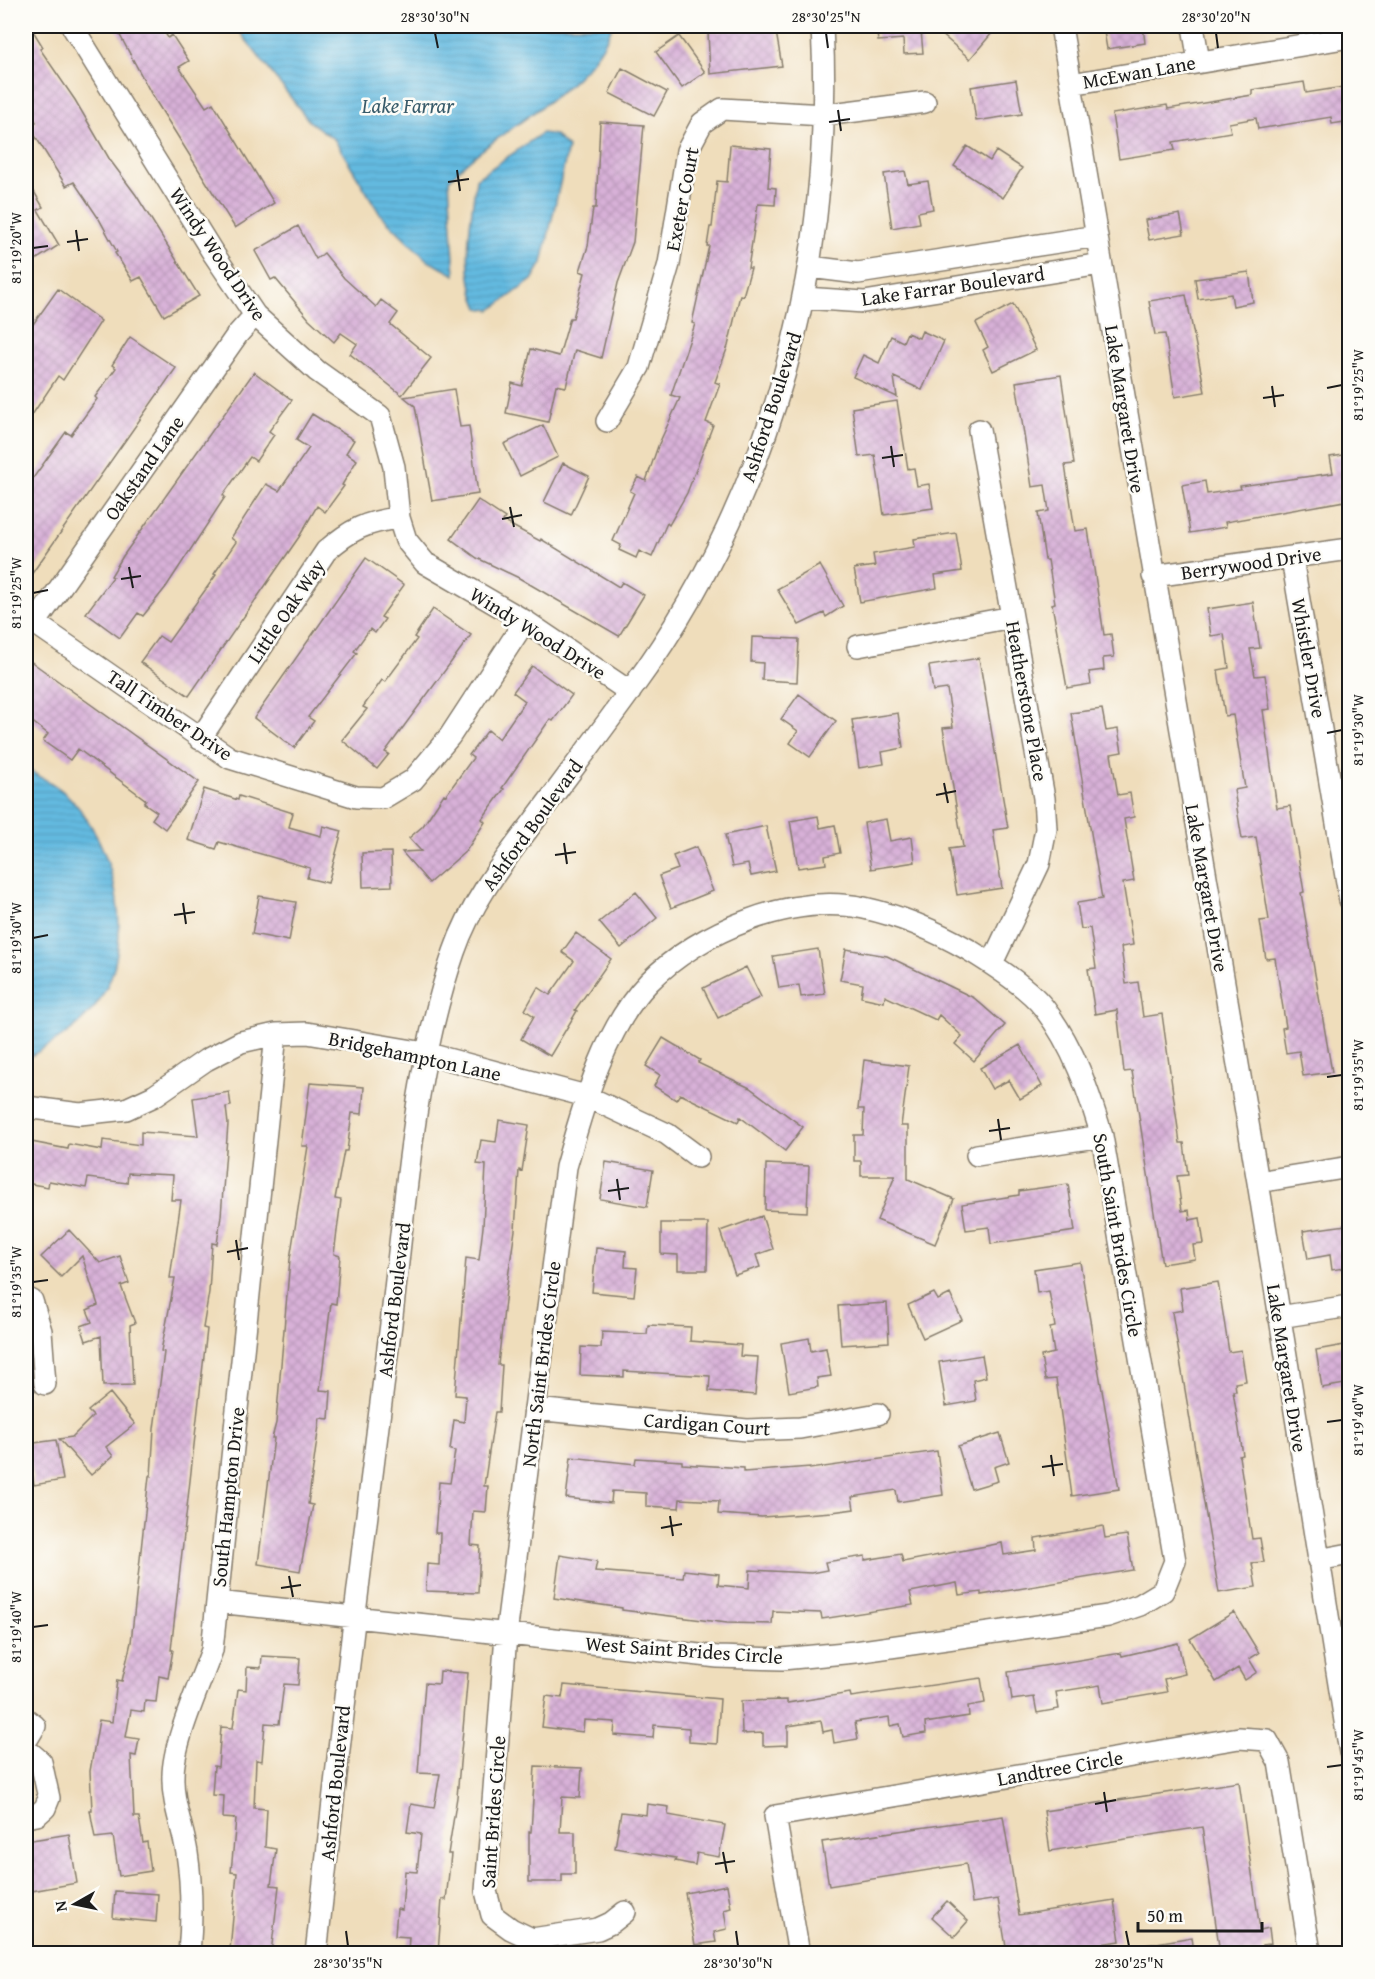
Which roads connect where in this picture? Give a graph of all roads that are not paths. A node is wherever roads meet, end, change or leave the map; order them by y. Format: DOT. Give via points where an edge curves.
graph roads {
  1 [pos="72,26"];
  2 [pos="822,26"];
  3 [pos="1061,26"];
  4 [pos="1193,26"];
  5 [pos="1350,37"];
  6 [pos="1199,62"];
  7 [pos="1071,84"];
  8 [pos="925,102"];
  9 [pos="824,115"];
  10 [pos="1097,236"];
  11 [pos="1101,264"];
  12 [pos="810,267"];
  13 [pos="804,298"];
  14 [pos="255,315"];
  15 [pos="607,421"];
  16 [pos="979,430"];
  17 [pos="399,518"];
  18 [pos="1350,549"];
  19 [pos="1292,559"];
  20 [pos="1153,576"];
  21 [pos="1012,617"];
  22 [pos="31,620"];
  23 [pos="525,621"];
  24 [pos="858,646"];
  25 [pos="630,692"];
  26 [pos="200,739"];
  27 [pos="1350,900"];
  28 [pos="992,963"];
  29 [pos="276,1034"];
  30 [pos="425,1053"];
  31 [pos="586,1096"];
  32 [pos="26,1107"];
  33 [pos="1102,1136"];
  34 [pos="977,1155"];
  35 [pos="698,1157"];
  36 [pos="1350,1167"];
  37 [pos="1258,1182"];
  38 [pos="26,1298"];
  39 [pos="1350,1306"];
  40 [pos="1279,1317"];
  41 [pos="45,1384"];
  42 [pos="535,1409"];
  43 [pos="878,1414"];
  44 [pos="1172,1540"];
  45 [pos="1350,1554"];
  46 [pos="1318,1560"];
  47 [pos="217,1602"];
  48 [pos="353,1618"];
  49 [pos="506,1635"];
  50 [pos="1345,1697"];
  51 [pos="26,1719"];
  52 [pos="26,1741"];
  53 [pos="26,1749"];
  54 [pos="1350,1752"];
  55 [pos="26,1817"];
  56 [pos="625,1912"];
  57 [pos="189,1953"];
  58 [pos="316,1953"];
  59 [pos="799,1953"];
  60 [pos="1312,1953"];
  1 -- 14 [label="street, Windy Wood Drive"];
  2 -- 9 [label="street, Ashford Boulevard"];
  3 -- 7 [label="street, Lake Margaret Drive"];
  4 -- 6 [label="street"];
  5 -- 6 [label="street, McEwan Lane"];
  6 -- 7 [label="street, McEwan Lane"];
  7 -- 10 [label="street, Lake Margaret Drive"];
  8 -- 9 [label="street, Exeter Court"];
  9 -- 12 [label="street, Ashford Boulevard"];
  9 -- 15 [label="street, Exeter Court" via="723,109 702,123 687,151 669,264 639,367"];
  10 -- 11 [label="street, Lake Margaret Drive"];
  10 -- 12 [label="street, Lake Farrar Boulevard" via="858,273"];
  11 -- 13 [label="street, Lake Farrar Boulevard" via="864,302"];
  11 -- 20 [label="street, Lake Margaret Drive"];
  12 -- 13 [label="street, Ashford Boulevard"];
  13 -- 25 [label="street, Ashford Boulevard" via="770,424 738,505 710,564"];
  14 -- 17 [label="street, Windy Wood Drive" via="317,371 380,416 394,467"];
  14 -- 22 [label="street, Oakstand Lane"];
  16 -- 21 [label="street, Heatherstone Place"];
  17 -- 23 [label="street, Windy Wood Drive" via="406,540 425,563"];
  17 -- 26 [label="street, Little Oak Way" via="368,522 326,551"];
  18 -- 19 [label="street, Berrywood Drive"];
  19 -- 20 [label="street, Berrywood Drive"];
  19 -- 27 [label="street, Whistler Drive"];
  20 -- 37 [label="street, Lake Margaret Drive"];
  21 -- 24 [label="street"];
  21 -- 28 [label="street, Heatherstone Place" via="1047,829 1040,864"];
  22 -- 26 [label="street, Tall Timber Drive"];
  23 -- 25 [label="street, Windy Wood Drive"];
  23 -- 26 [label="street, Tall Timber Drive" via="450,736 413,780 382,798 356,797 230,758"];
  25 -- 30 [label="street, Ashford Boulevard" via="484,888 455,948"];
  28 -- 31 [label="street, South Saint Brides Circle" via="902,918 862,907 813,906 765,914 723,929 679,956 647,984 614,1032"];
  28 -- 33 [label="street, South Saint Brides Circle" via="1043,1006 1068,1045 1087,1085"];
  29 -- 30 [label="street, Bridgehampton Lane" via="307,1033"];
  29 -- 32 [label="street, Bridgehampton Lane" via="241,1042 126,1109 80,1114"];
  29 -- 47 [label="street, South Hampton Drive"];
  30 -- 31 [label="street, Bridgehampton Lane"];
  30 -- 48 [label="street, Ashford Boulevard"];
  31 -- 35 [label="street, Bridgehampton Lane" via="667,1134"];
  31 -- 42 [label="street, North Saint Brides Circle" via="566,1167"];
  33 -- 34 [label="street"];
  33 -- 44 [label="street, South Saint Brides Circle"];
  36 -- 37 [label="street"];
  37 -- 40 [label="street, Lake Margaret Drive"];
  38 -- 41 [label="street" via="32,1301 41,1331"];
  39 -- 40 [label="street"];
  40 -- 46 [label="street, Lake Margaret Drive"];
  42 -- 43 [label="street, Cardigan Court" via="747,1430 800,1428"];
  42 -- 49 [label="street, North Saint Brides Circle"];
  44 -- 49 [label="street, West Saint Brides Circle" via="1175,1561 1163,1590 1140,1605 1108,1616 782,1659 717,1657"];
  45 -- 46 [label="street"];
  46 -- 50 [label="street, Lake Margaret Drive"];
  47 -- 48 [label="street, West Saint Brides Circle"];
  47 -- 57 [label="street, South Hampton Drive" via="212,1650 172,1775 187,1852 191,1894"];
  48 -- 49 [label="street, West Saint Brides Circle"];
  48 -- 58 [label="street, Ashford Boulevard"];
  49 -- 56 [label="street, Saint Brides Circle" via="486,1891 492,1915 532,1938 598,1929"];
  50 -- 54 [label="street, Lake Margaret Drive"];
  51 -- 52 [label="street" via="35,1726"];
  53 -- 55 [label="street" via="41,1762 49,1797 37,1815"];
  59 -- 60 [label="street, Landtree Circle" via="775,1816 1239,1738 1267,1740 1279,1762"];
}
